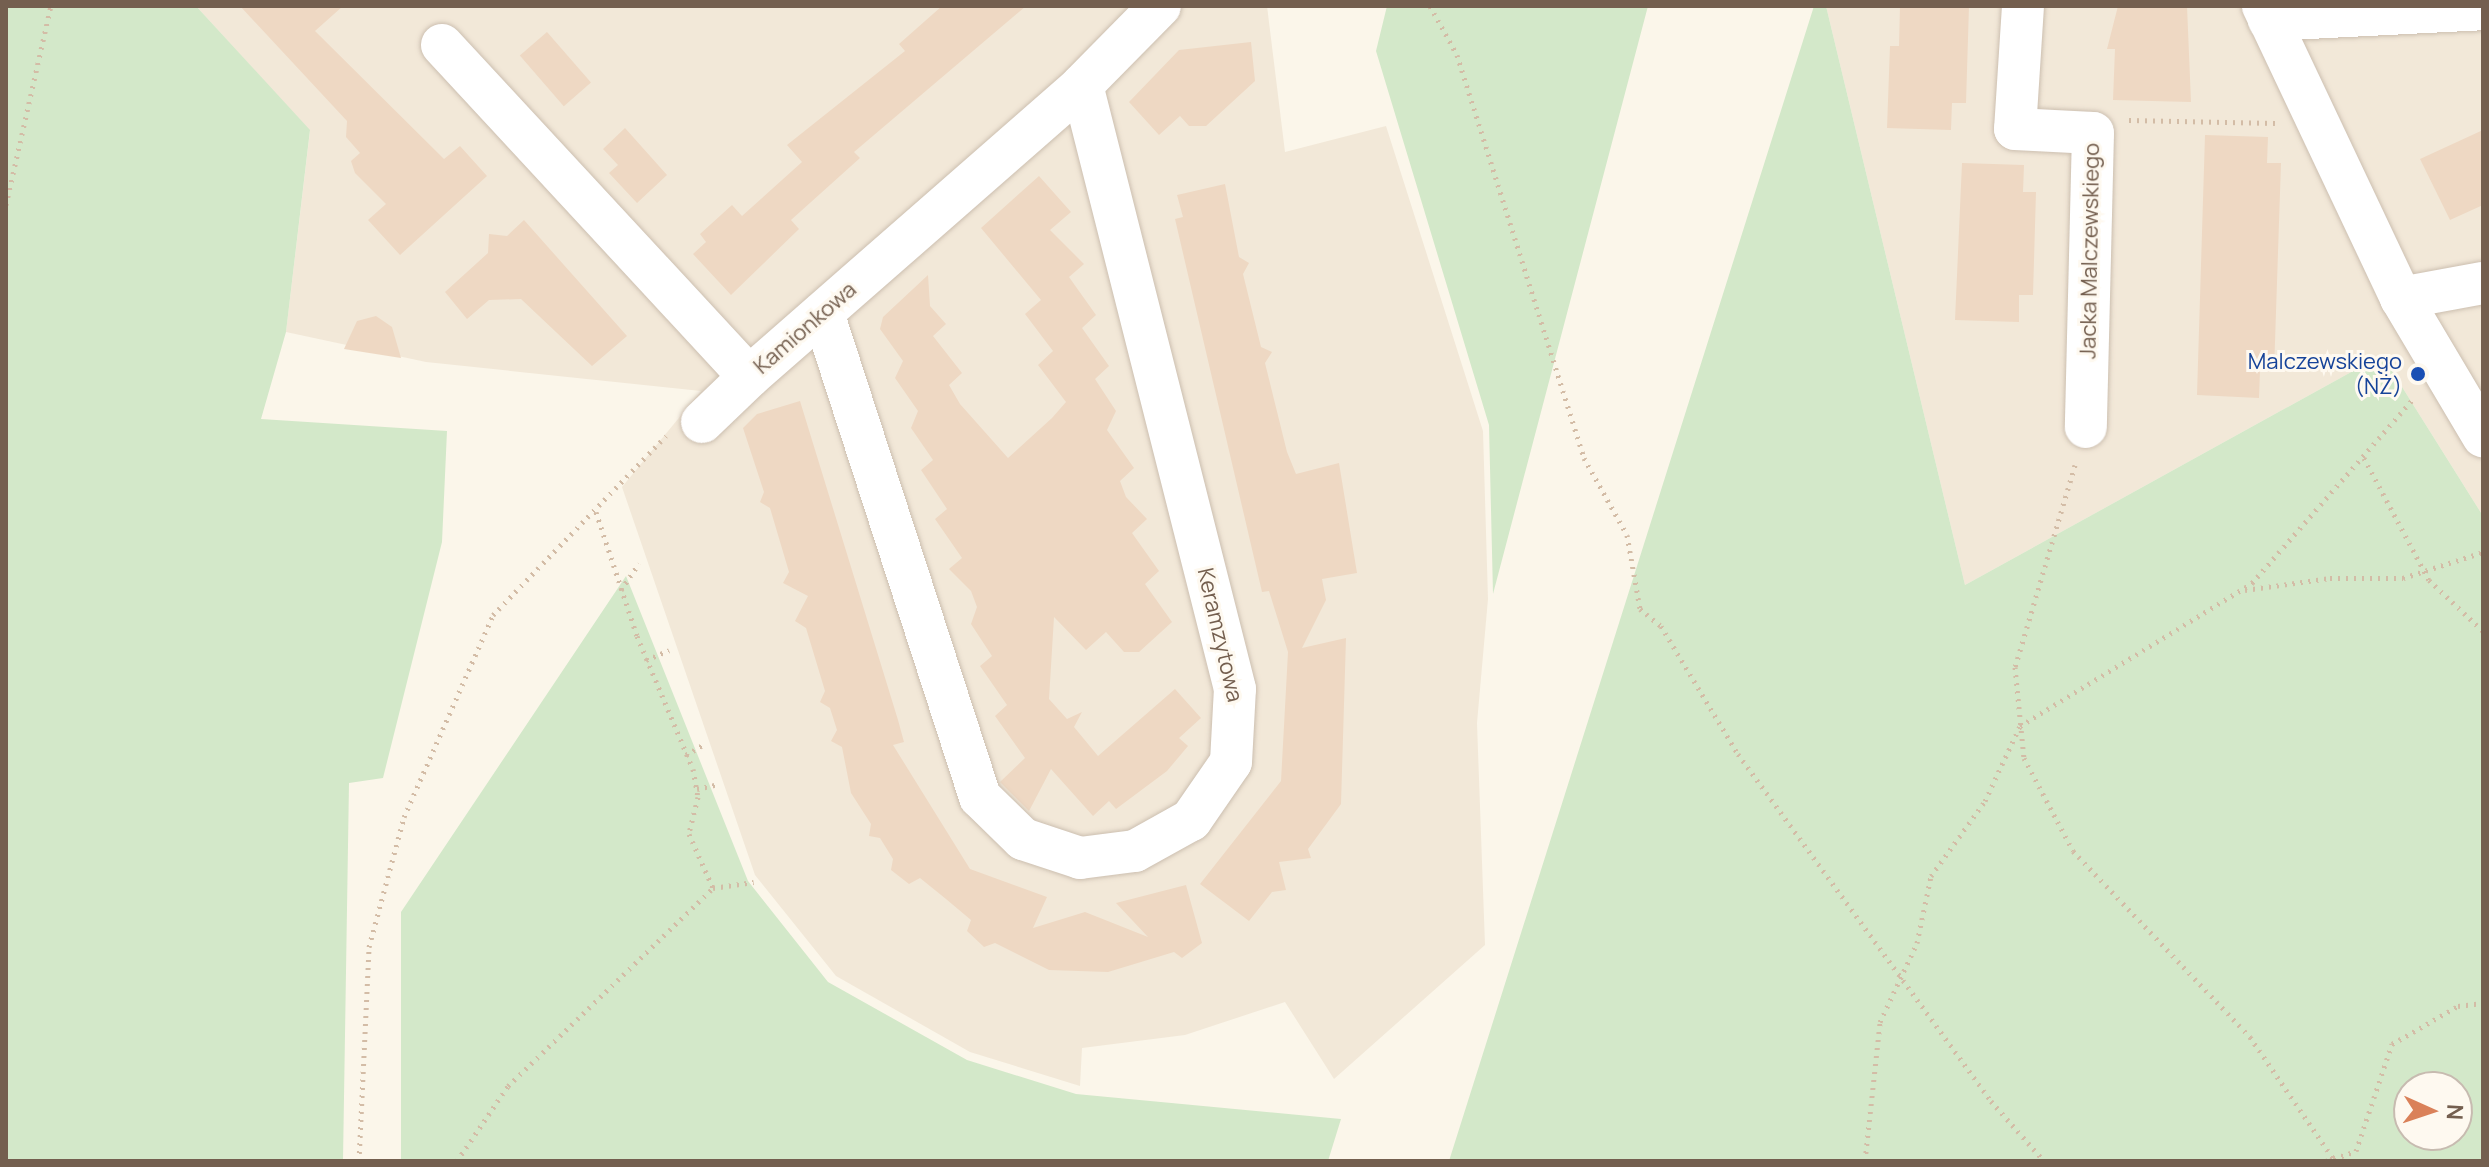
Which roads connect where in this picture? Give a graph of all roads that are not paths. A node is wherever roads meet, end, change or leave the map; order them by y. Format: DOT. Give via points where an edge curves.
graph roads {
  1 [pos="1160,6"];
  2 [pos="2023,6"];
  3 [pos="2483,9"];
  4 [pos="2266,13"];
  5 [pos="442,45"];
  6 [pos="1082,85"];
  7 [pos="2483,283"];
  8 [pos="2401,298"];
  9 [pos="823,313"];
  10 [pos="749,377"];
  11 [pos="702,422"];
  12 [pos="2086,427"];
  13 [pos="2483,436"];
  1 -- 6 [label="street, Kamionkowa"];
  2 -- 12 [label="street, Jacka Malczewskiego" via="2015,129 2093,133"];
  3 -- 4 [label="street"];
  4 -- 8 [label="street"];
  5 -- 10 [label="street, Kamionkowa"];
  6 -- 9 [label="street, Kamionkowa"];
  6 -- 9 [label="street, Keramzytowa" via="1235,689 1231,762 1191,820 1135,851 1080,858 1023,839 980,797"];
  7 -- 8 [label="street"];
  8 -- 13 [label="street"];
  9 -- 10 [label="street, Kamionkowa"];
  10 -- 11 [label="street"];
}
